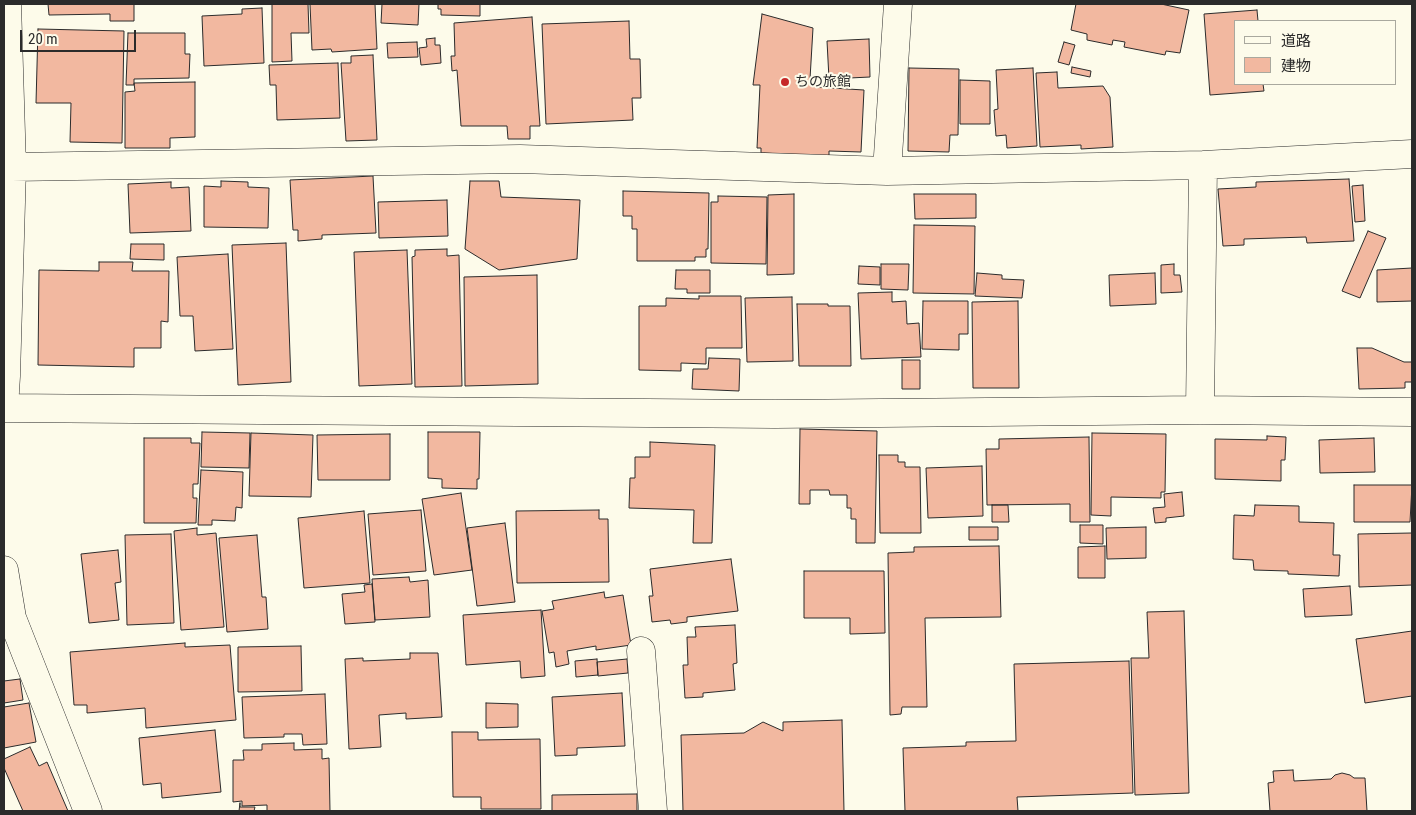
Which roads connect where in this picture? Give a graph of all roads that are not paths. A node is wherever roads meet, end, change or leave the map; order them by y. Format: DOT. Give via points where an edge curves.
graph roads {
  1 [pos="7,4"];
  2 [pos="898,4"];
  3 [pos="1412,154"];
  4 [pos="1203,165"];
  5 [pos="12,167"];
  6 [pos="887,171"];
  7 [pos="4,408"];
  8 [pos="1200,410"];
  9 [pos="1412,412"];
  10 [pos="4,570"];
  11 [pos="641,651"];
  12 [pos="88,811"];
  13 [pos="652,811"];
  1 -- 5 [label="street"];
  2 -- 6 [label="street"];
  3 -- 4 [label="street"];
  4 -- 6 [label="street"];
  4 -- 8 [label="street"];
  5 -- 6 [label="street" via="520,159"];
  5 -- 7 [label="street"];
  7 -- 8 [label="street" via="774,414"];
  8 -- 9 [label="street"];
  10 -- 12 [label="street" via="12,618"];
  11 -- 13 [label="street"];
}
